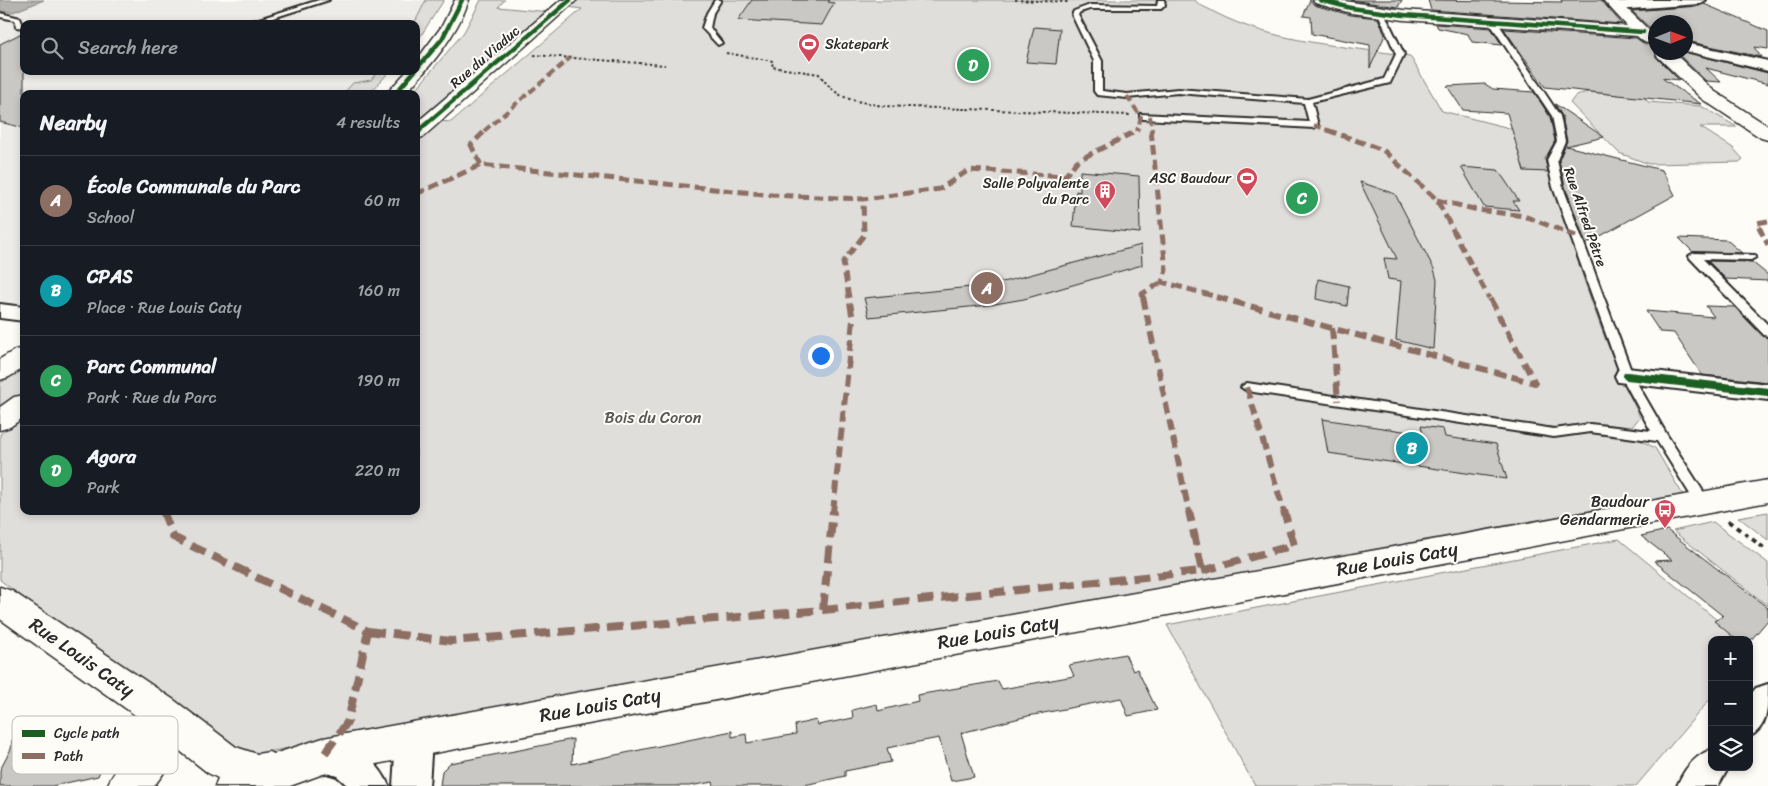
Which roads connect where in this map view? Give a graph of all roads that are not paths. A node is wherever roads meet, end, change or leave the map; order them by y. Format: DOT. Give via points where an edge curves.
graph roads {
  1 [pos="326,0"];
  2 [pos="462,0"];
  3 [pos="570,0"];
  4 [pos="718,0"];
  5 [pos="1161,0"];
  6 [pos="1320,0"];
  7 [pos="1699,0"];
  8 [pos="1613,3"];
  9 [pos="1381,13"];
  10 [pos="0,15"];
  11 [pos="259,20"];
  12 [pos="1493,22"];
  13 [pos="20,25"];
  14 [pos="1648,36"];
  15 [pos="1648,39"];
  16 [pos="718,43"];
  17 [pos="1693,49"];
  18 [pos="1671,60"];
  19 [pos="1768,66"];
  20 [pos="420,67"];
  21 [pos="412,75"];
  22 [pos="399,90"];
  23 [pos="1308,100"];
  24 [pos="1143,116"];
  25 [pos="420,130"];
  26 [pos="1768,134"];
  27 [pos="1751,258"];
  28 [pos="0,311"];
  29 [pos="20,314"];
  30 [pos="1768,332"];
  31 [pos="20,358"];
  32 [pos="0,371"];
  33 [pos="1627,376"];
  34 [pos="1248,387"];
  35 [pos="1768,392"];
  36 [pos="20,407"];
  37 [pos="0,420"];
  38 [pos="1661,437"];
  39 [pos="1768,491"];
  40 [pos="1703,503"];
  41 [pos="0,601"];
  42 [pos="1768,699"];
  43 [pos="161,712"];
  44 [pos="161,716"];
  45 [pos="166,716"];
  46 [pos="1753,717"];
  47 [pos="178,725"];
  48 [pos="414,739"];
  49 [pos="309,761"];
  50 [pos="1708,771"];
  51 [pos="140,774"];
  52 [pos="127,786"];
  53 [pos="234,786"];
  54 [pos="371,786"];
  55 [pos="411,786"];
  56 [pos="1695,786"];
  1 -- 11 [label="lane"];
  2 -- 20 [label="main road" via="448,31"];
  3 -- 25 [label="main road, Rue du Viaduc"];
  4 -- 16 [label="lane" via="706,28"];
  5 -- 23 [label="lane" via="1159,8 1090,7 1075,14 1098,61 1100,93 1127,96 1178,91"];
  6 -- 9 [label="main road"];
  7 -- 8 [label="street"];
  8 -- 14 [label="main road"];
  9 -- 12 [label="main road"];
  9 -- 23 [label="lane" via="1400,54 1387,82"];
  10 -- 13 [label="lane" via="18,19"];
  12 -- 15 [label="main road"];
  12 -- 33 [label="lane, Rue Alfred Pêtre" via="1556,116 1561,141 1552,160 1558,187"];
  17 -- 19 [label="street"];
  18 -- 26 [label="main road" via="1708,95"];
  21 -- 22 [label="main road"];
  23 -- 24 [label="lane" via="1314,125"];
  27 -- 30 [label="lane" via="1694,256"];
  28 -- 29 [label="street"];
  31 -- 32 [label="main road"];
  33 -- 35 [label="street"];
  33 -- 38 [label="lane, Rue Alfred Pêtre"];
  34 -- 38 [label="lane" via="1554,433 1590,428"];
  36 -- 37 [label="main road"];
  38 -- 40 [label="lane, Rue Alfred Pêtre"];
  39 -- 40 [label="main road, Rue Louis Caty"];
  40 -- 48 [label="main road, Rue Louis Caty"];
  41 -- 43 [label="main road, Rue Louis Caty"];
  42 -- 46 [label="street"];
  43 -- 44 [label="main road"];
  43 -- 45 [label="main road, Rue Louis Caty"];
  47 -- 49 [label="main road, Rue Louis Caty" via="222,760 238,768 257,773"];
  48 -- 49 [label="main road, Rue Louis Caty"];
  48 -- 55 [label="street"];
  49 -- 53 [label="main road, Rue Louis Caty"];
  49 -- 54 [label="street" via="346,760"];
  50 -- 56 [label="street"];
  51 -- 52 [label="main road"];
}
